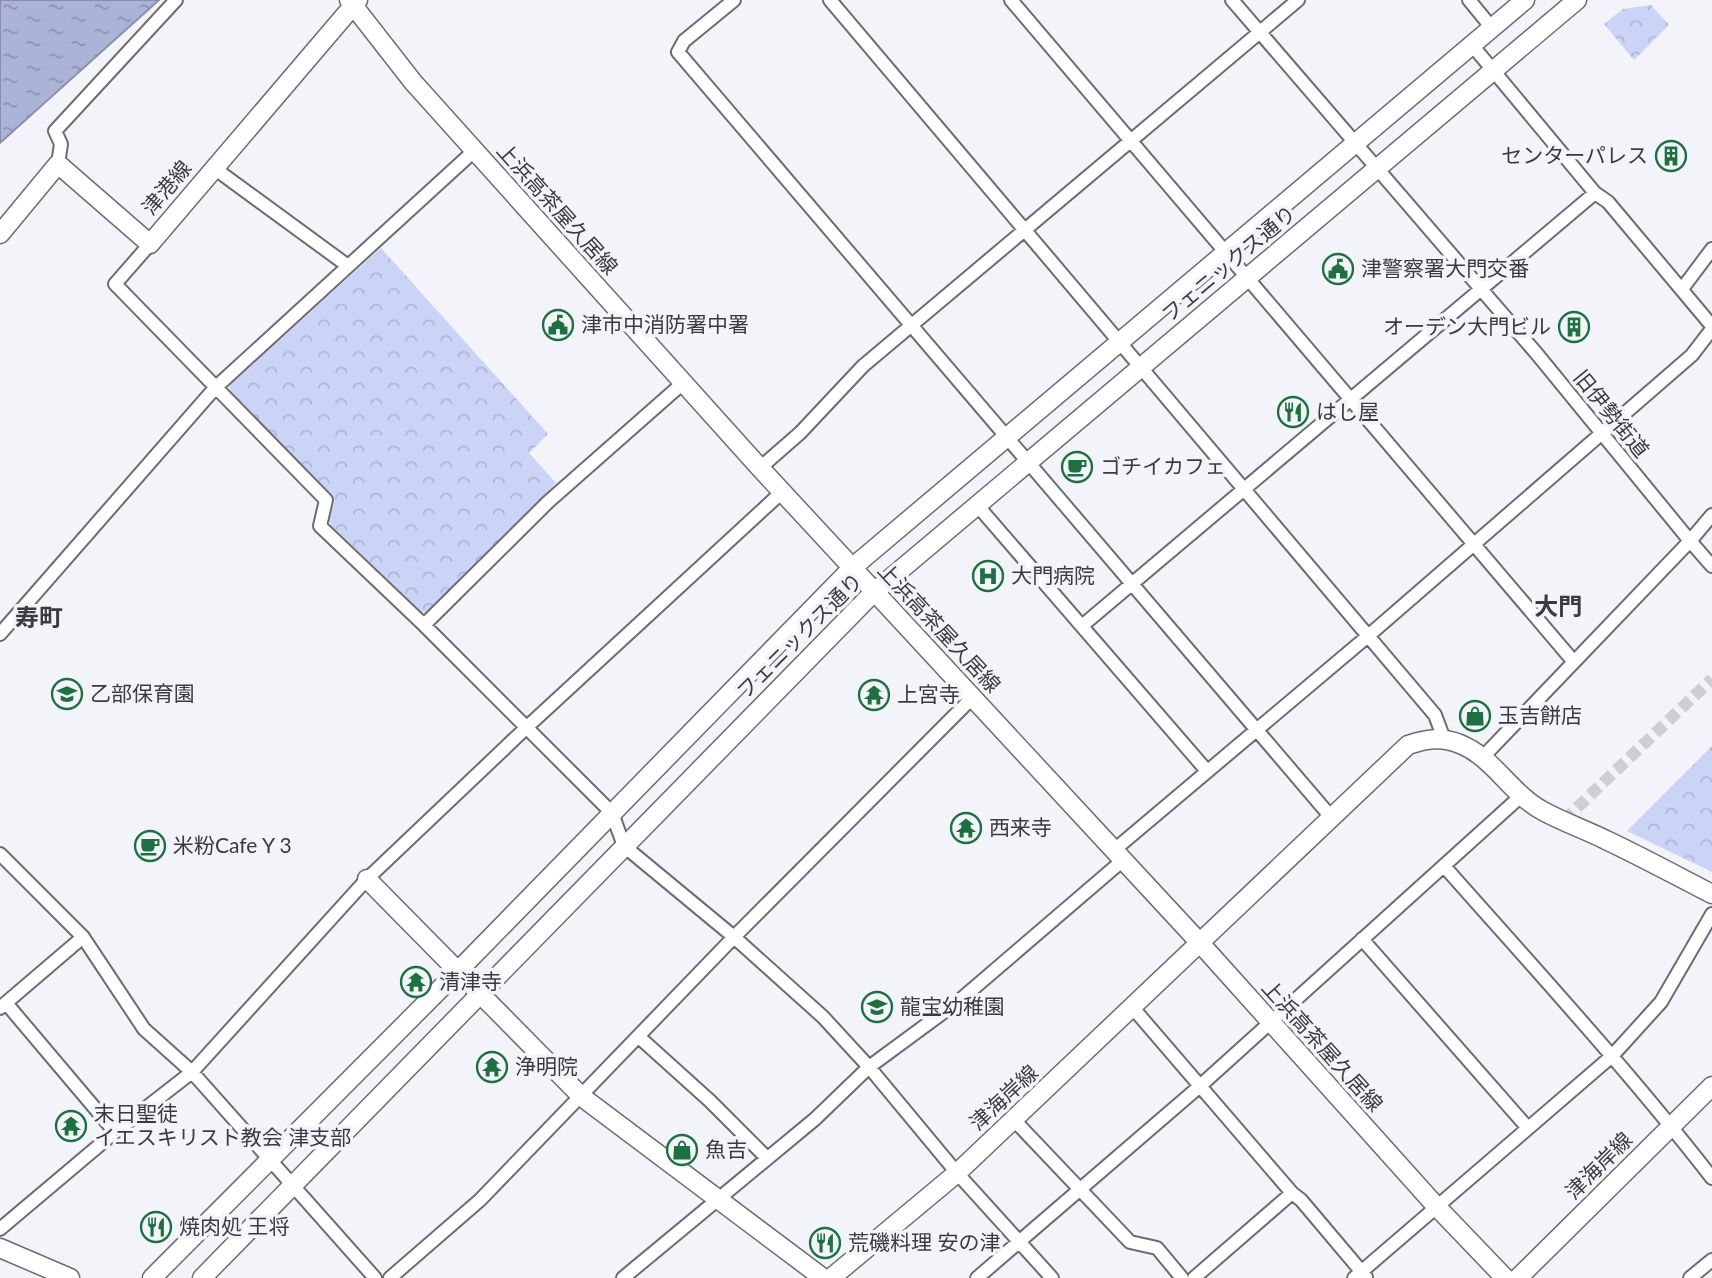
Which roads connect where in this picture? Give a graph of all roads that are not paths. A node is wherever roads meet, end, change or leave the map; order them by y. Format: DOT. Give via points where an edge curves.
graph roads {
  1 [pos="176,0"];
  2 [pos="734,0"];
  3 [pos="830,0"];
  4 [pos="1011,0"];
  5 [pos="1232,0"];
  6 [pos="1298,0"];
  7 [pos="1469,0"];
  8 [pos="1525,0"];
  9 [pos="1577,0"];
  10 [pos="350,1"];
  11 [pos="1492,28"];
  12 [pos="1259,33"];
  13 [pos="1472,45"];
  14 [pos="1493,70"];
  15 [pos="1132,142"];
  16 [pos="1355,144"];
  17 [pos="474,151"];
  18 [pos="58,164"];
  19 [pos="214,168"];
  20 [pos="1377,169"];
  21 [pos="1595,193"];
  22 [pos="1024,231"];
  23 [pos="0,234"];
  24 [pos="150,244"];
  25 [pos="1712,249"];
  26 [pos="1227,253"];
  27 [pos="348,266"];
  28 [pos="1248,278"];
  29 [pos="1682,289"];
  30 [pos="1480,290"];
  31 [pos="914,325"];
  32 [pos="1712,327"];
  33 [pos="1119,344"];
  34 [pos="1140,368"];
  35 [pos="683,383"];
  36 [pos="215,388"];
  37 [pos="1351,400"];
  38 [pos="1601,433"];
  39 [pos="1008,438"];
  40 [pos="1028,462"];
  41 [pos="760,468"];
  42 [pos="1244,490"];
  43 [pos="782,492"];
  44 [pos="977,505"];
  45 [pos="1712,515"];
  46 [pos="1690,541"];
  47 [pos="1475,544"];
  48 [pos="1712,566"];
  49 [pos="853,567"];
  50 [pos="1132,583"];
  51 [pos="873,593"];
  52 [pos="424,625"];
  53 [pos="1083,625"];
  54 [pos="0,634"];
  55 [pos="1368,636"];
  56 [pos="1574,662"];
  57 [pos="972,698"];
  58 [pos="527,727"];
  59 [pos="1257,729"];
  60 [pos="1444,739"];
  61 [pos="1482,758"];
  62 [pos="1207,771"];
  63 [pos="1521,796"];
  64 [pos="612,813"];
  65 [pos="1331,817"];
  66 [pos="624,846"];
  67 [pos="0,854"];
  68 [pos="1118,856"];
  69 [pos="1444,866"];
  70 [pos="367,879"];
  71 [pos="1712,894"];
  72 [pos="1712,914"];
  73 [pos="83,937"];
  74 [pos="734,937"];
  75 [pos="1362,939"];
  76 [pos="1200,943"];
  77 [pos="458,970"];
  78 [pos="480,992"];
  79 [pos="3,1006"];
  80 [pos="1133,1008"];
  81 [pos="1270,1023"];
  82 [pos="639,1037"];
  83 [pos="1612,1056"];
  84 [pos="869,1067"];
  85 [pos="192,1072"];
  86 [pos="1200,1086"];
  87 [pos="1712,1086"];
  88 [pos="582,1097"];
  89 [pos="1014,1120"];
  90 [pos="1671,1126"];
  91 [pos="1527,1127"];
  92 [pos="115,1132"];
  93 [pos="767,1158"];
  94 [pos="269,1159"];
  95 [pos="957,1173"];
  96 [pos="1712,1178"];
  97 [pos="293,1185"];
  98 [pos="1079,1189"];
  99 [pos="1292,1194"];
  100 [pos="717,1198"];
  101 [pos="1436,1206"];
  102 [pos="0,1229"];
  103 [pos="1018,1242"];
  104 [pos="0,1248"];
  105 [pos="1712,1260"];
  106 [pos="1360,1276"];
  107 [pos="70,1278"];
  108 [pos="152,1278"];
  109 [pos="201,1278"];
  110 [pos="375,1278"];
  111 [pos="390,1278"];
  112 [pos="622,1278"];
  113 [pos="823,1278"];
  114 [pos="831,1278"];
  115 [pos="977,1278"];
  116 [pos="1052,1278"];
  117 [pos="1182,1278"];
  118 [pos="1194,1278"];
  119 [pos="1505,1278"];
  120 [pos="1518,1278"];
  121 [pos="1690,1278"];
  1 -- 18 [label="street" via="55,131 61,145"];
  2 -- 31 [label="street" via="684,41 678,52"];
  3 -- 22 [label="street"];
  4 -- 15 [label="street"];
  5 -- 12 [label="street, 旧伊勢街道"];
  6 -- 12 [label="street"];
  7 -- 11 [label="street"];
  8 -- 11 [label="street, フェニックス通り"];
  9 -- 14 [label="street, フェニックス通り"];
  10 -- 17 [label="street, 上浜高茶屋久居線"];
  10 -- 19 [label="street, 津港線"];
  11 -- 13 [label="street, フェニックス通り"];
  12 -- 15 [label="street"];
  12 -- 16 [label="street, 旧伊勢街道"];
  13 -- 14 [label="street"];
  13 -- 16 [label="street, フェニックス通り"];
  14 -- 20 [label="street, フェニックス通り"];
  14 -- 21 [label="street"];
  15 -- 22 [label="street"];
  15 -- 26 [label="street"];
  16 -- 20 [label="street, 旧伊勢街道"];
  16 -- 26 [label="street, フェニックス通り"];
  17 -- 27 [label="street"];
  17 -- 35 [label="street, 上浜高茶屋久居線"];
  18 -- 23 [label="street"];
  18 -- 24 [label="street, 津港線"];
  19 -- 24 [label="street, 津港線"];
  19 -- 27 [label="street"];
  20 -- 28 [label="street, フェニックス通り"];
  20 -- 30 [label="street, 旧伊勢街道"];
  21 -- 29 [label="street" via="1608,202"];
  21 -- 30 [label="street"];
  22 -- 31 [label="street"];
  22 -- 33 [label="street"];
  24 -- 36 [label="street" via="115,284"];
  25 -- 29 [label="street"];
  26 -- 28 [label="street"];
  26 -- 33 [label="street, フェニックス通り"];
  27 -- 36 [label="street"];
  28 -- 34 [label="street, フェニックス通り"];
  28 -- 37 [label="street"];
  29 -- 32 [label="street"];
  30 -- 37 [label="street"];
  30 -- 38 [label="street, 旧伊勢街道"];
  31 -- 39 [label="street"];
  31 -- 41 [label="street" via="863,366"];
  32 -- 38 [label="street" via="1692,355"];
  33 -- 34 [label="street"];
  33 -- 39 [label="street, フェニックス通り"];
  34 -- 40 [label="street, フェニックス通り"];
  34 -- 42 [label="street"];
  35 -- 41 [label="street, 上浜高茶屋久居線"];
  35 -- 52 [label="street" via="548,502"];
  36 -- 52 [label="street" via="326,500 320,526"];
  36 -- 54 [label="street"];
  37 -- 42 [label="street"];
  37 -- 47 [label="street"];
  38 -- 46 [label="street, 旧伊勢街道"];
  38 -- 47 [label="street"];
  39 -- 40 [label="street"];
  39 -- 49 [label="street, フェニックス通り"];
  40 -- 44 [label="street, フェニックス通り"];
  40 -- 50 [label="street"];
  41 -- 43 [label="street, 上浜高茶屋久居線"];
  42 -- 50 [label="street"];
  42 -- 55 [label="street"];
  43 -- 49 [label="street, 上浜高茶屋久居線"];
  43 -- 58 [label="street"];
  44 -- 51 [label="street, フェニックス通り"];
  44 -- 53 [label="street"];
  45 -- 46 [label="street"];
  46 -- 48 [label="street, 旧伊勢街道"];
  46 -- 56 [label="street"];
  47 -- 55 [label="street"];
  47 -- 56 [label="street"];
  49 -- 51 [label="street, 上浜高茶屋久居線"];
  49 -- 64 [label="street, フェニックス通り"];
  50 -- 53 [label="street"];
  50 -- 59 [label="street"];
  51 -- 57 [label="street, 上浜高茶屋久居線"];
  51 -- 66 [label="street, フェニックス通り"];
  52 -- 58 [label="street"];
  53 -- 62 [label="street"];
  55 -- 59 [label="street"];
  55 -- 60 [label="street" via="1435,715"];
  56 -- 61 [label="street"];
  57 -- 68 [label="street, 上浜高茶屋久居線"];
  57 -- 74 [label="street"];
  58 -- 64 [label="street"];
  58 -- 70 [label="street"];
  59 -- 62 [label="street"];
  59 -- 65 [label="street"];
  60 -- 61 [label="street" via="1462,744"];
  60 -- 65 [label="street, 津海岸線" via="1408,745"];
  61 -- 63 [label="street"];
  62 -- 68 [label="street"];
  63 -- 69 [label="street"];
  63 -- 71 [label="street"];
  64 -- 66 [label="street"];
  64 -- 77 [label="street, フェニックス通り"];
  65 -- 76 [label="street, 津海岸線"];
  66 -- 74 [label="street"];
  66 -- 78 [label="street, フェニックス通り"];
  67 -- 73 [label="street"];
  68 -- 76 [label="street, 上浜高茶屋久居線"];
  68 -- 84 [label="street" via="960,1000"];
  69 -- 75 [label="street"];
  69 -- 83 [label="street"];
  70 -- 77 [label="street"];
  70 -- 85 [label="street"];
  72 -- 83 [label="street" via="1661,1002"];
  73 -- 79 [label="street"];
  73 -- 85 [label="street" via="144,1029"];
  74 -- 82 [label="street"];
  74 -- 84 [label="street" via="823,1017"];
  75 -- 81 [label="street"];
  75 -- 91 [label="street"];
  76 -- 80 [label="street, 津海岸線"];
  76 -- 81 [label="street, 上浜高茶屋久居線"];
  77 -- 78 [label="street"];
  77 -- 94 [label="street, フェニックス通り"];
  78 -- 88 [label="street"];
  78 -- 97 [label="street, フェニックス通り"];
  79 -- 92 [label="street"];
  80 -- 86 [label="street"];
  80 -- 89 [label="street, 津海岸線"];
  81 -- 86 [label="street"];
  81 -- 101 [label="street, 上浜高茶屋久居線"];
  82 -- 88 [label="street"];
  82 -- 93 [label="street"];
  83 -- 90 [label="street"];
  83 -- 91 [label="street"];
  84 -- 93 [label="street"];
  84 -- 95 [label="street"];
  85 -- 92 [label="street"];
  85 -- 94 [label="street"];
  86 -- 98 [label="street"];
  86 -- 99 [label="street"];
  87 -- 90 [label="street, 津海岸線"];
  88 -- 100 [label="street"];
  88 -- 111 [label="street" via="480,1200"];
  89 -- 95 [label="street, 津海岸線"];
  89 -- 98 [label="street"];
  90 -- 96 [label="street"];
  90 -- 120 [label="street, 津海岸線"];
  91 -- 101 [label="street"];
  92 -- 102 [label="street"];
  93 -- 100 [label="street"];
  94 -- 97 [label="street"];
  94 -- 108 [label="street, フェニックス通り"];
  95 -- 103 [label="street"];
  95 -- 114 [label="street, 津海岸線"];
  97 -- 109 [label="street, フェニックス通り"];
  97 -- 110 [label="street"];
  98 -- 103 [label="street"];
  98 -- 117 [label="street" via="1130,1242 1157,1248"];
  99 -- 106 [label="street"];
  99 -- 118 [label="street"];
  100 -- 112 [label="street"];
  100 -- 113 [label="street"];
  101 -- 106 [label="street"];
  101 -- 119 [label="street, 上浜高茶屋久居線"];
  103 -- 115 [label="street"];
  103 -- 116 [label="street"];
  104 -- 107 [label="street"];
  105 -- 121 [label="street"];
}
